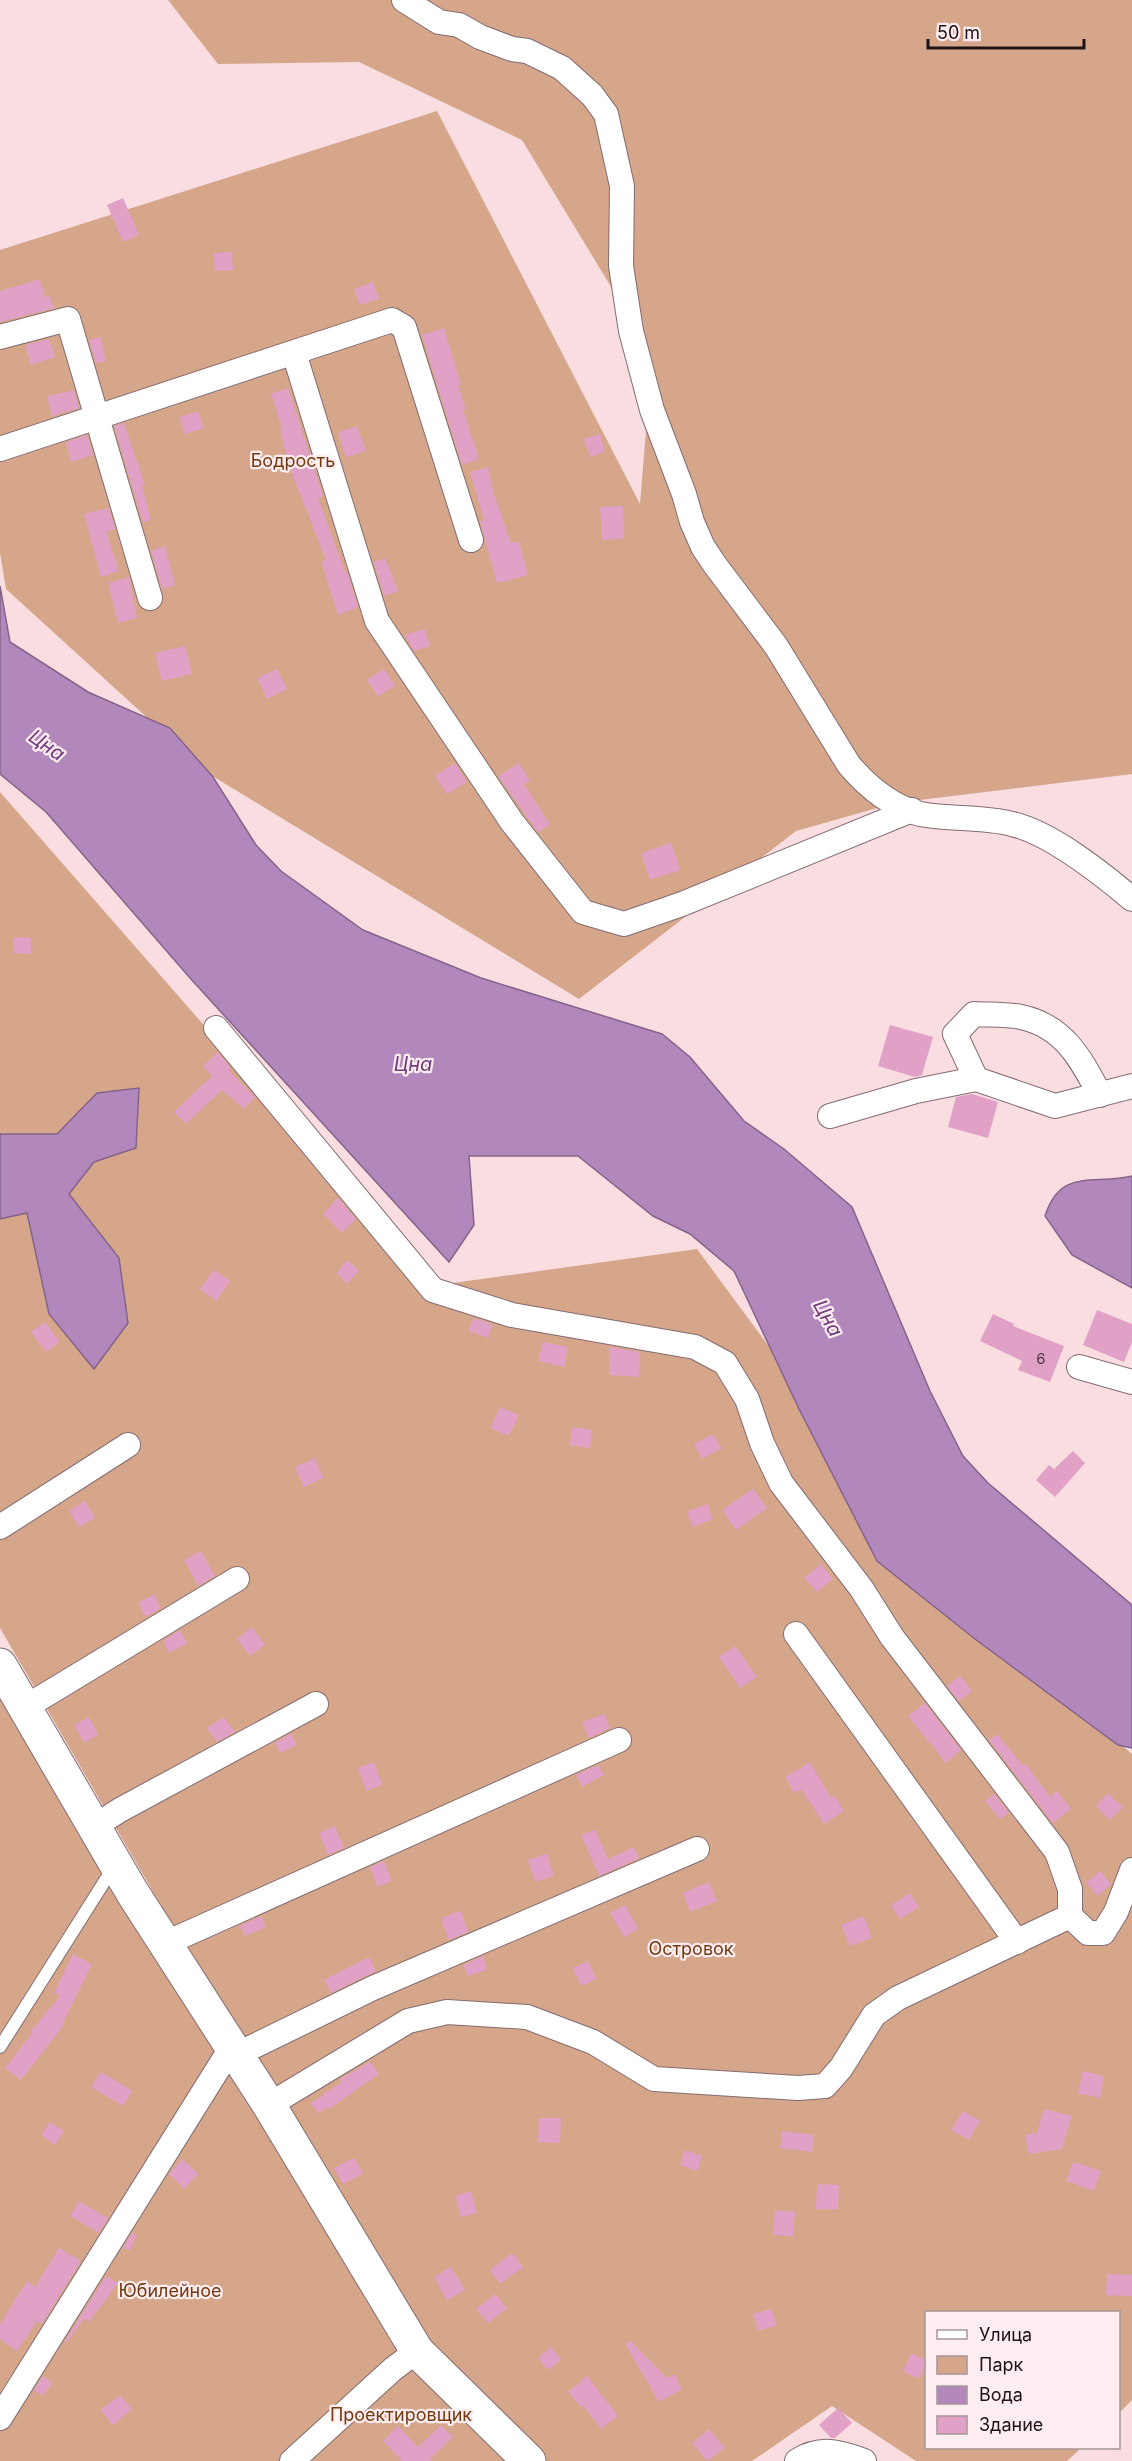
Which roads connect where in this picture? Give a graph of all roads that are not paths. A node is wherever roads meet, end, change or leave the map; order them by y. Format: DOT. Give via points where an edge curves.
graph roads {
  1 [pos="404,0"];
  2 [pos="0,338"];
  3 [pos="294,352"];
  4 [pos="98,417"];
  5 [pos="0,449"];
  6 [pos="471,540"];
  7 [pos="150,598"];
  8 [pos="912,810"];
  9 [pos="1132,899"];
  10 [pos="216,1028"];
  11 [pos="975,1079"];
  12 [pos="1132,1086"];
  13 [pos="1100,1095"];
  14 [pos="830,1116"];
  15 [pos="1079,1367"];
  16 [pos="1132,1382"];
  17 [pos="128,1445"];
  18 [pos="0,1527"];
  19 [pos="237,1579"];
  20 [pos="796,1634"];
  21 [pos="9,1689"];
  22 [pos="316,1704"];
  23 [pos="619,1740"];
  24 [pos="95,1826"];
  25 [pos="697,1849"];
  26 [pos="115,1864"];
  27 [pos="1132,1870"];
  28 [pos="1070,1917"];
  29 [pos="1017,1942"];
  30 [pos="164,1944"];
  31 [pos="0,2047"];
  32 [pos="233,2051"];
  33 [pos="268,2105"];
  34 [pos="417,2351"];
  35 [pos="0,2418"];
  36 [pos="518,2458"];
  37 [pos="292,2461"];
  38 [pos="797,2461"];
  39 [pos="864,2461"];
  1 -- 8 [label="street" via="439,22 459,25 562,68 592,95 606,114 622,186 621,266 631,331 652,411 692,522 703,547 776,646 849,765 885,798"];
  2 -- 4 [label="street" via="68,319"];
  3 -- 4 [label="street"];
  3 -- 6 [label="street" via="392,320 404,327"];
  3 -- 8 [label="street" via="377,621 512,822 583,912 624,924"];
  4 -- 5 [label="street"];
  4 -- 7 [label="street"];
  8 -- 9 [label="street" via="974,817 1034,831"];
  10 -- 28 [label="street" via="433,1290 512,1315 695,1347 725,1363 747,1399 781,1483 861,1588 892,1637 1057,1852 1070,1889"];
  11 -- 13 [label="street" via="1055,1106"];
  11 -- 13 [label="street" via="955,1034 974,1014 1021,1017 1057,1031 1081,1058"];
  11 -- 14 [label="street"];
  12 -- 13 [label="street"];
  15 -- 16 [label="street"];
  17 -- 18 [label="street"];
  19 -- 21 [label="street"];
  20 -- 29 [label="street"];
  21 -- 24 [label="street"];
  22 -- 24 [label="street"];
  23 -- 30 [label="street"];
  24 -- 26 [label="street"];
  25 -- 32 [label="street"];
  26 -- 30 [label="street"];
  26 -- 31 [label="lane"];
  27 -- 28 [label="street" via="1116,1912 1103,1933 1088,1933"];
  28 -- 29 [label="street"];
  29 -- 33 [label="street" via="898,1998 874,2015 841,2068 825,2085 798,2088 654,2079 593,2042 527,2017 447,2012 408,2021"];
  30 -- 32 [label="street"];
  32 -- 33 [label="street"];
  32 -- 35 [label="street"];
  33 -- 34 [label="street"];
  34 -- 36 [label="street"];
  34 -- 37 [label="street"];
  38 -- 39 [label="street" via="811,2452 843,2453"];
}
